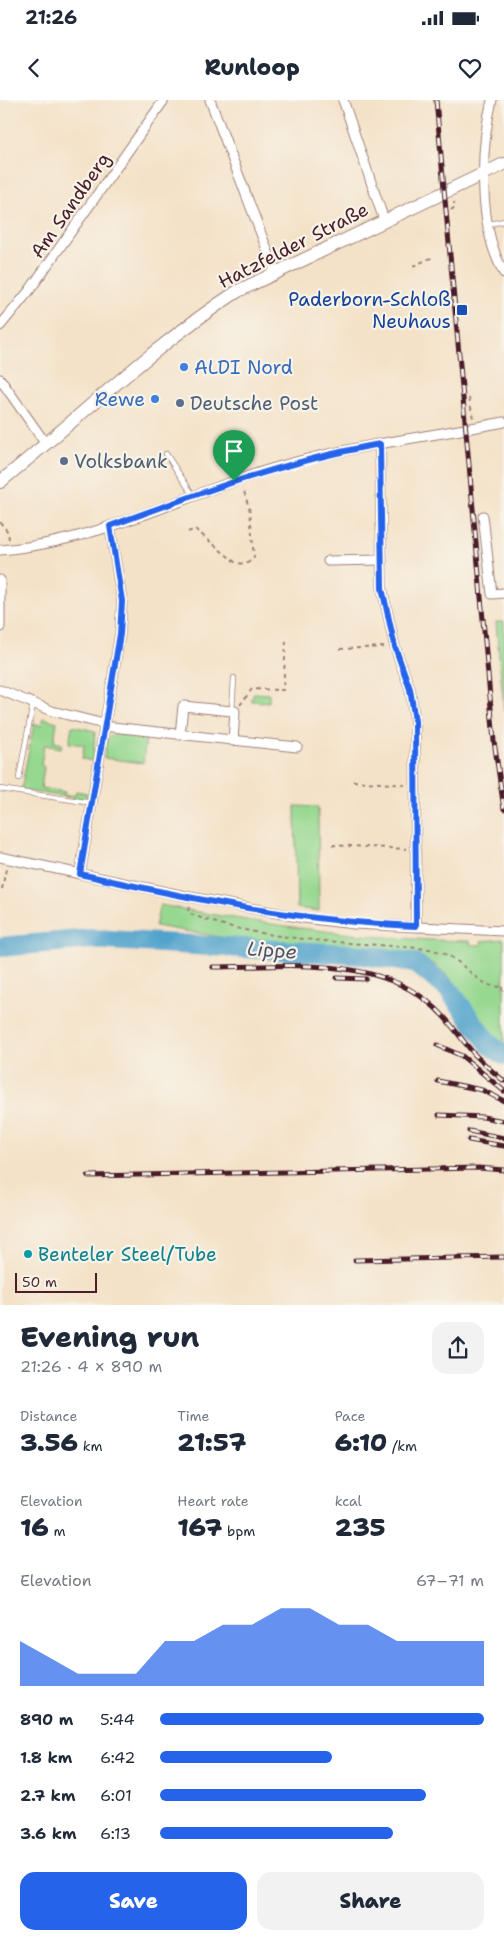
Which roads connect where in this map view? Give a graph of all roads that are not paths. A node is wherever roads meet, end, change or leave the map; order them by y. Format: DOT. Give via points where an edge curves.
graph roads {
  1 [pos="164,100"];
  2 [pos="210,100"];
  3 [pos="344,100"];
  4 [pos="492,100"];
  5 [pos="504,164"];
  6 [pos="483,174"];
  7 [pos="384,220"];
  8 [pos="504,221"];
  9 [pos="489,224"];
  10 [pos="504,273"];
  11 [pos="276,274"];
  12 [pos="0,326"];
  13 [pos="0,379"];
  14 [pos="504,422"];
  15 [pos="46,444"];
  16 [pos="380,444"];
  17 [pos="166,454"];
  18 [pos="0,482"];
  19 [pos="193,495"];
  20 [pos="483,516"];
  21 [pos="110,526"];
  22 [pos="0,550"];
  23 [pos="382,560"];
  24 [pos="328,561"];
  25 [pos="0,580"];
  26 [pos="504,593"];
  27 [pos="0,627"];
  28 [pos="234,678"];
  29 [pos="0,690"];
  30 [pos="34,704"];
  31 [pos="233,711"];
  32 [pos="103,725"];
  33 [pos="180,735"];
  34 [pos="233,741"];
  35 [pos="297,747"];
  36 [pos="19,778"];
  37 [pos="0,789"];
  38 [pos="92,803"];
  39 [pos="4,858"];
  40 [pos="80,874"];
  41 [pos="416,926"];
  42 [pos="504,930"];
  1 -- 12 [label="street, Am Sandberg" via="29,291"];
  2 -- 11 [label="street"];
  3 -- 7 [label="street"];
  4 -- 6 [label="street" via="486,126"];
  5 -- 6 [label="street, Hatzfelder Straße"];
  6 -- 7 [label="street, Hatzfelder Straße"];
  6 -- 9 [label="street" via="490,206"];
  7 -- 11 [label="street, Hatzfelder Straße"];
  8 -- 9 [label="lane"];
  9 -- 10 [label="street"];
  11 -- 15 [label="street, Hatzfelder Straße" via="238,291 213,308"];
  13 -- 15 [label="street"];
  14 -- 16 [label="street"];
  15 -- 18 [label="street, Hatzfelder Straße"];
  16 -- 19 [label="street" via="274,468"];
  16 -- 23 [label="street"];
  17 -- 19 [label="lane"];
  19 -- 21 [label="street"];
  20 -- 26 [label="street" via="492,594"];
  21 -- 22 [label="street" via="69,539 34,542"];
  21 -- 32 [label="street" via="122,601 120,634"];
  23 -- 24 [label="street"];
  23 -- 41 [label="street" via="382,588 395,647 414,704"];
  25 -- 27 [label="street"];
  28 -- 31 [label="lane"];
  29 -- 30 [label="street"];
  30 -- 32 [label="street"];
  30 -- 36 [label="lane"];
  31 -- 33 [label="street" via="183,706"];
  31 -- 34 [label="street"];
  32 -- 33 [label="street"];
  32 -- 38 [label="street"];
  33 -- 34 [label="street"];
  34 -- 35 [label="street"];
  37 -- 38 [label="lane"];
  38 -- 40 [label="street"];
  39 -- 40 [label="street"];
  40 -- 41 [label="street" via="304,918"];
  41 -- 42 [label="street"];
}
